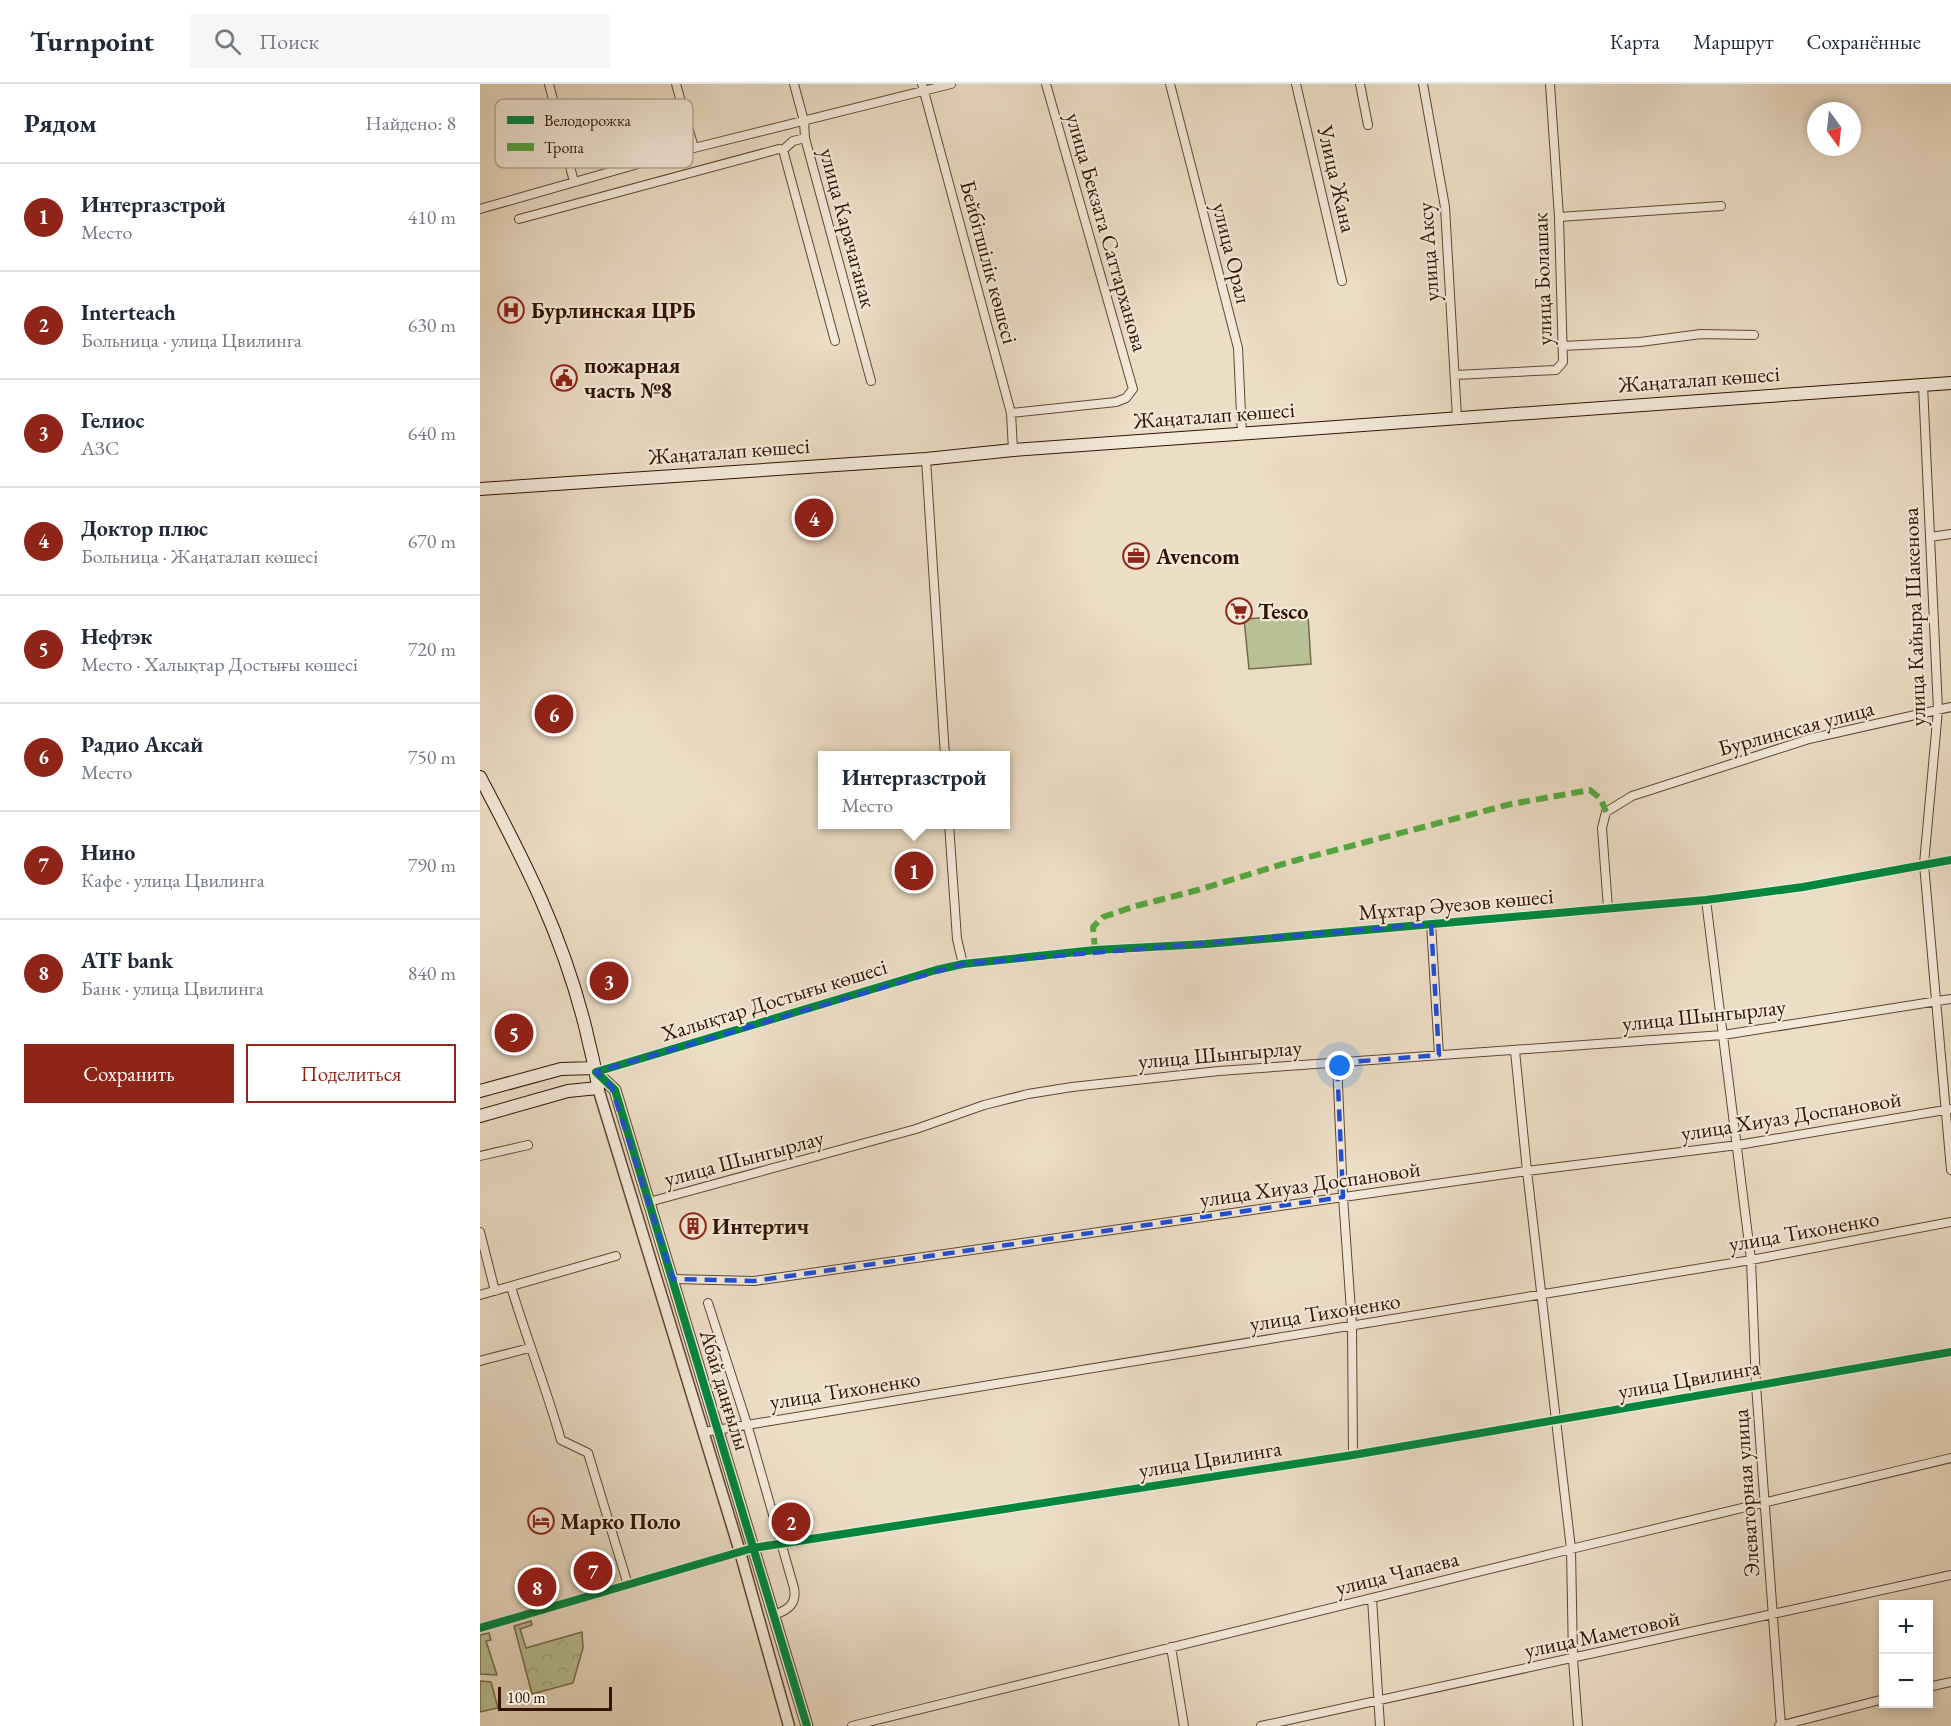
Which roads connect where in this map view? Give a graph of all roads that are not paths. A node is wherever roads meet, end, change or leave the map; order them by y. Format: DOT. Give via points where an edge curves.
graph roads {
  1 [pos="549,84"];
  2 [pos="676,84"];
  3 [pos="794,84"];
  4 [pos="951,84"];
  5 [pos="1046,84"];
  6 [pos="1170,84"];
  7 [pos="1296,84"];
  8 [pos="1359,84"];
  9 [pos="1422,84"];
  10 [pos="1550,84"];
  11 [pos="923,87"];
  12 [pos="553,99"];
  13 [pos="680,99"];
  14 [pos="804,121"];
  15 [pos="1368,126"];
  16 [pos="805,138"];
  17 [pos="693,144"];
  18 [pos="694,148"];
  19 [pos="783,150"];
  20 [pos="570,168"];
  21 [pos="623,168"];
  22 [pos="574,182"];
  23 [pos="1721,206"];
  24 [pos="480,210"];
  25 [pos="1559,217"];
  26 [pos="519,219"];
  27 [pos="1342,281"];
  28 [pos="1754,335"];
  29 [pos="836,341"];
  30 [pos="1563,346"];
  31 [pos="1455,375"];
  32 [pos="871,381"];
  33 [pos="1951,383"];
  34 [pos="1923,385"];
  35 [pos="1011,413"];
  36 [pos="1457,418"];
  37 [pos="1242,435"];
  38 [pos="1013,450"];
  39 [pos="926,459"];
  40 [pos="480,489"];
  41 [pos="1951,534"];
  42 [pos="1930,537"];
  43 [pos="1951,707"];
  44 [pos="1938,710"];
  45 [pos="945,751"];
  46 [pos="480,777"];
  47 [pos="950,829"];
  48 [pos="1951,860"];
  49 [pos="1924,864"];
  50 [pos="1706,900"];
  51 [pos="1608,908"];
  52 [pos="1431,924"];
  53 [pos="963,964"];
  54 [pos="1951,999"];
  55 [pos="1936,1002"];
  56 [pos="1724,1035"];
  57 [pos="1515,1050"];
  58 [pos="1439,1055"];
  59 [pos="1337,1063"];
  60 [pos="596,1070"];
  61 [pos="598,1088"];
  62 [pos="480,1092"];
  63 [pos="1948,1109"];
  64 [pos="480,1116"];
  65 [pos="528,1145"];
  66 [pos="1738,1145"];
  67 [pos="480,1156"];
  68 [pos="1951,1170"];
  69 [pos="1527,1172"];
  70 [pos="1343,1197"];
  71 [pos="649,1203"];
  72 [pos="1951,1222"];
  73 [pos="480,1232"];
  74 [pos="616,1256"];
  75 [pos="1751,1260"];
  76 [pos="673,1279"];
  77 [pos="511,1287"];
  78 [pos="495,1291"];
  79 [pos="1542,1294"];
  80 [pos="480,1295"];
  81 [pos="708,1303"];
  82 [pos="1352,1325"];
  83 [pos="529,1348"];
  84 [pos="1951,1352"];
  85 [pos="480,1360"];
  86 [pos="1756,1385"];
  87 [pos="1556,1420"];
  88 [pos="747,1424"];
  89 [pos="718,1430"];
  90 [pos="704,1432"];
  91 [pos="1353,1455"];
  92 [pos="1951,1458"];
  93 [pos="1764,1503"];
  94 [pos="782,1545"];
  95 [pos="753,1548"];
  96 [pos="1571,1549"];
  97 [pos="740,1552"];
  98 [pos="1951,1575"];
  99 [pos="628,1585"];
  100 [pos="1372,1598"];
  101 [pos="774,1614"];
  102 [pos="1773,1615"];
  103 [pos="480,1628"];
  104 [pos="1171,1647"];
  105 [pos="1574,1659"];
  106 [pos="1951,1682"];
  107 [pos="1933,1687"];
  108 [pos="1879,1700"];
  109 [pos="1377,1701"];
  110 [pos="789,1726"];
  111 [pos="807,1726"];
  112 [pos="852,1726"];
  113 [pos="1184,1726"];
  114 [pos="1261,1726"];
  115 [pos="1380,1726"];
  116 [pos="1578,1726"];
  117 [pos="1780,1726"];
  1 -- 12 [label="street"];
  2 -- 13 [label="street"];
  3 -- 14 [label="street, улица Карачаганак"];
  4 -- 11 [label="street"];
  5 -- 35 [label="street, улица Бекзата Саттарханова" via="1133,389 1116,402"];
  6 -- 37 [label="street, улица Орал" via="1238,348"];
  7 -- 27 [label="street, Улица Жана"];
  8 -- 15 [label="street"];
  9 -- 31 [label="street, улица Аксу" via="1444,207"];
  10 -- 25 [label="street, улица Болашак"];
  11 -- 14 [label="street"];
  11 -- 35 [label="street, Бейбітшілік көшесі"];
  14 -- 16 [label="street, улица Карачаганак"];
  14 -- 18 [label="street"];
  16 -- 19 [label="street" via="793,141"];
  16 -- 32 [label="street, улица Карачаганак"];
  17 -- 18 [label="street"];
  19 -- 26 [label="street"];
  19 -- 29 [label="street"];
  20 -- 22 [label="street"];
  21 -- 22 [label="street"];
  22 -- 24 [label="street"];
  23 -- 25 [label="street"];
  25 -- 30 [label="street, улица Болашак"];
  28 -- 30 [label="street" via="1701,334"];
  30 -- 31 [label="street, улица Болашак" via="1563,362 1556,370"];
  31 -- 36 [label="street, улица Аксу"];
  33 -- 34 [label="main road, Жаңаталап көшесі"];
  34 -- 36 [label="main road, Жаңаталап көшесі"];
  34 -- 42 [label="street, улица Кайыра Шакенова"];
  35 -- 38 [label="street, Бейбітшілік көшесі"];
  36 -- 37 [label="main road, Жаңаталап көшесі"];
  37 -- 38 [label="main road, Жаңаталап көшесі"];
  38 -- 39 [label="main road, Жаңаталап көшесі"];
  39 -- 40 [label="main road, Жаңаталап көшесі"];
  39 -- 45 [label="street"];
  41 -- 42 [label="street"];
  42 -- 44 [label="street, улица Кайыра Шакенова"];
  43 -- 44 [label="street, Бурлинская улица"];
  44 -- 49 [label="street, улица Кайыра Шакенова"];
  44 -- 51 [label="street, Бурлинская улица" via="1809,739 1632,796 1606,812 1602,828"];
  46 -- 60 [label="main road" via="550,919 570,972"];
  47 -- 53 [label="street" via="957,939"];
  48 -- 49 [label="street, Мұхтар Әуезов көшесі"];
  49 -- 50 [label="street, Мұхтар Әуезов көшесі"];
  49 -- 55 [label="street, улица Кайыра Шакенова"];
  50 -- 51 [label="street, Мұхтар Әуезов көшесі"];
  50 -- 56 [label="street, Элеваторная улица"];
  51 -- 52 [label="street, Мұхтар Әуезов көшесі"];
  52 -- 53 [label="street, Мұхтар Әуезов көшесі"];
  52 -- 58 [label="street"];
  53 -- 60 [label="street, Халықтар Достығы көшесі"];
  54 -- 55 [label="street, улица Шынгырлау"];
  55 -- 56 [label="street, улица Шынгырлау"];
  55 -- 63 [label="street, улица Кайыра Шакенова"];
  56 -- 57 [label="street, улица Шынгырлау"];
  56 -- 66 [label="street, Элеваторная улица"];
  57 -- 58 [label="street, улица Шынгырлау"];
  57 -- 69 [label="street"];
  58 -- 59 [label="street, улица Шынгырлау"];
  59 -- 70 [label="street"];
  59 -- 71 [label="street, улица Шынгырлау" via="1208,1072 1028,1094"];
  60 -- 61 [label="main road"];
  60 -- 62 [label="main road, Халықтар Достығы көшесі" via="561,1069"];
  60 -- 71 [label="street, Абай даңғылы" via="615,1090"];
  61 -- 64 [label="main road" via="568,1091"];
  61 -- 90 [label="street, Абай даңғылы"];
  63 -- 66 [label="street, улица Хиуаз Доспановой"];
  63 -- 68 [label="street, улица Кайыра Шакенова"];
  65 -- 67 [label="street"];
  66 -- 69 [label="street, улица Хиуаз Доспановой"];
  66 -- 75 [label="street, Элеваторная улица"];
  69 -- 70 [label="street, улица Хиуаз Доспановой"];
  69 -- 79 [label="street"];
  70 -- 76 [label="street, улица Хиуаз Доспановой" via="754,1281"];
  70 -- 82 [label="street"];
  71 -- 76 [label="street, Абай даңғылы"];
  72 -- 75 [label="street, улица Тихоненко"];
  73 -- 78 [label="street"];
  74 -- 77 [label="street"];
  75 -- 79 [label="street, улица Тихоненко"];
  75 -- 86 [label="street, Элеваторная улица"];
  76 -- 89 [label="street, Абай даңғылы"];
  77 -- 78 [label="street"];
  77 -- 83 [label="street"];
  78 -- 80 [label="street"];
  79 -- 82 [label="street, улица Тихоненко"];
  79 -- 87 [label="street"];
  81 -- 88 [label="street"];
  82 -- 88 [label="street, улица Тихоненко"];
  82 -- 91 [label="street"];
  83 -- 85 [label="street"];
  83 -- 99 [label="street" via="539,1367 561,1440 588,1454"];
  84 -- 86 [label="street, улица Цвилинга"];
  86 -- 87 [label="street, улица Цвилинга"];
  86 -- 93 [label="street, Элеваторная улица"];
  87 -- 91 [label="street, улица Цвилинга"];
  87 -- 96 [label="street"];
  88 -- 89 [label="street, улица Тихоненко"];
  88 -- 94 [label="street"];
  89 -- 90 [label="street, улица Тихоненко"];
  89 -- 95 [label="street, Абай даңғылы"];
  90 -- 97 [label="street, Абай даңғылы"];
  91 -- 94 [label="street, улица Цвилинга"];
  92 -- 93 [label="street, улица Чапаева"];
  93 -- 96 [label="street, улица Чапаева"];
  93 -- 102 [label="street, Элеваторная улица"];
  94 -- 95 [label="street, улица Цвилинга"];
  94 -- 101 [label="street" via="796,1595 787,1610"];
  95 -- 97 [label="street, улица Цвилинга"];
  95 -- 101 [label="street, Абай даңғылы"];
  96 -- 100 [label="street, улица Чапаева"];
  96 -- 105 [label="street"];
  97 -- 99 [label="street, улица Цвилинга"];
  97 -- 110 [label="street, Абай даңғылы"];
  98 -- 102 [label="street, улица Маметовой"];
  99 -- 103 [label="street, улица Цвилинга"];
  100 -- 104 [label="street, улица Чапаева"];
  100 -- 109 [label="street"];
  101 -- 111 [label="street, Абай даңғылы"];
  102 -- 105 [label="street, улица Маметовой"];
  102 -- 117 [label="street, Элеваторная улица"];
  104 -- 112 [label="street, улица Чапаева"];
  104 -- 113 [label="street"];
  105 -- 109 [label="street, улица Маметовой"];
  105 -- 116 [label="street"];
  106 -- 107 [label="street"];
  108 -- 117 [label="street"];
  109 -- 114 [label="street, улица Маметовой"];
  109 -- 115 [label="street"];
}
